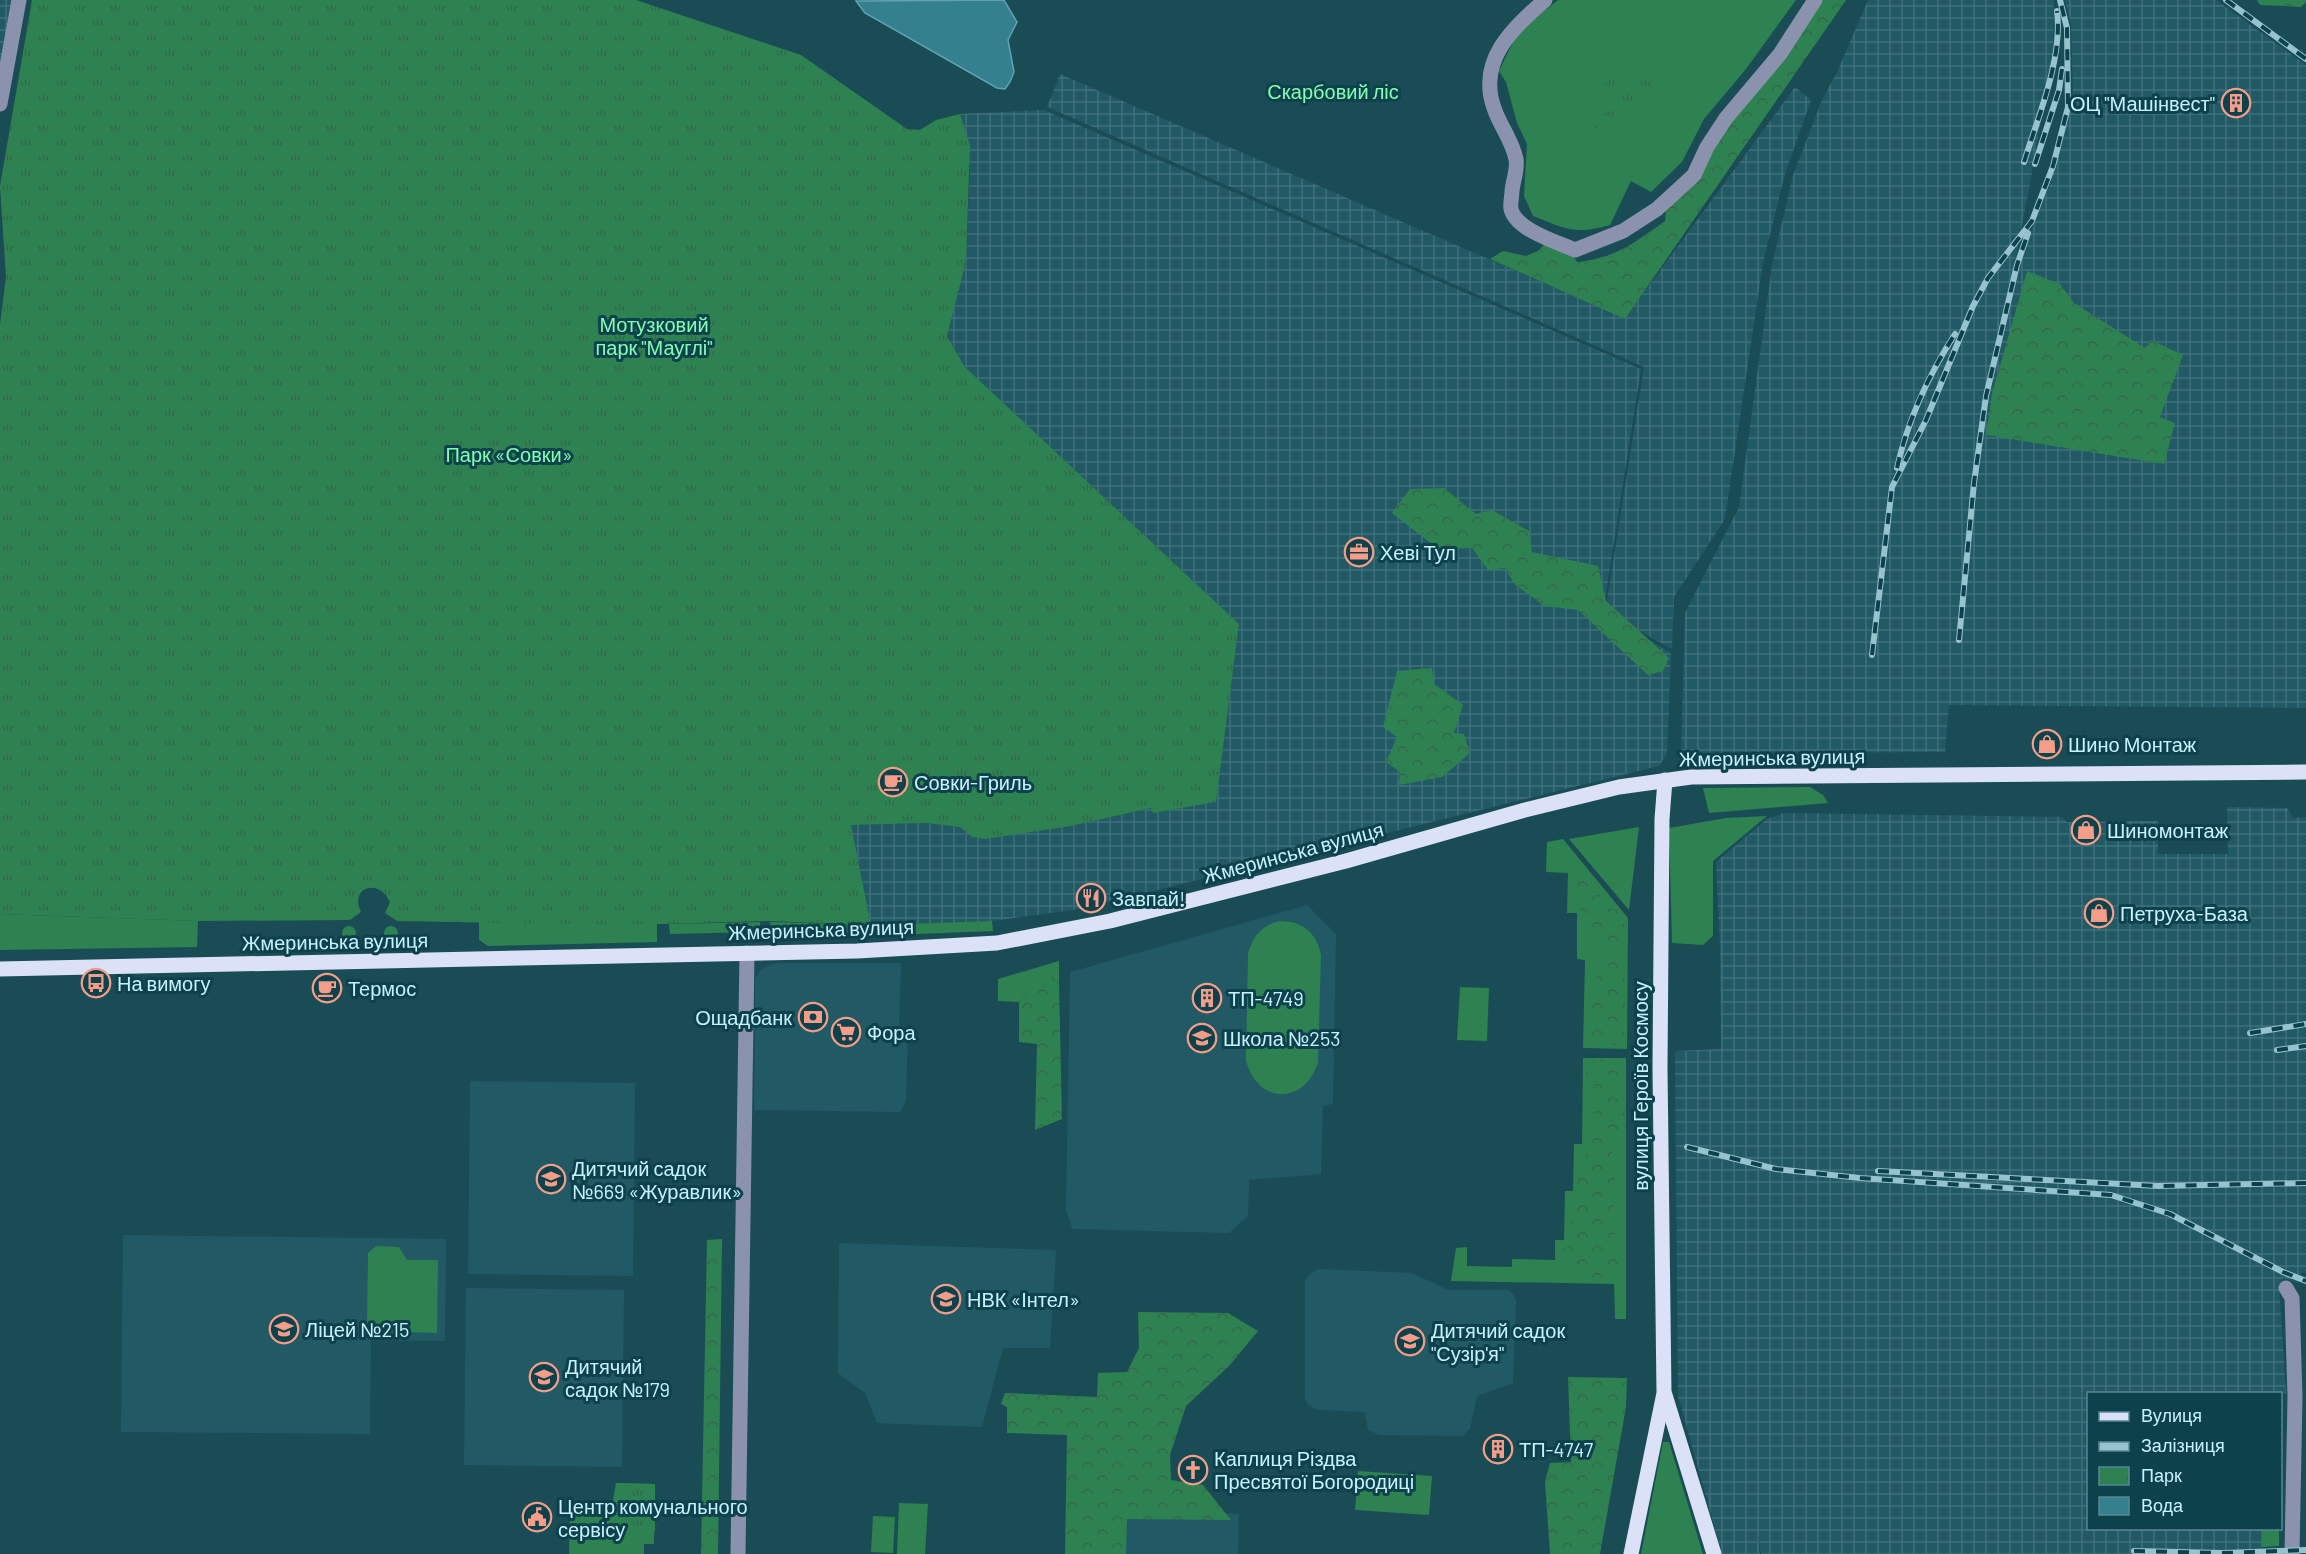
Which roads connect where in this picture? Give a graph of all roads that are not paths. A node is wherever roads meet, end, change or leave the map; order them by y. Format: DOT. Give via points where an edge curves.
graph roads {
  1 [pos="19,0"];
  2 [pos="1545,0"];
  3 [pos="1815,0"];
  4 [pos="0,104"];
  5 [pos="2306,772"];
  6 [pos="1665,780"];
  7 [pos="747,953"];
  8 [pos="0,969"];
  9 [pos="2286,1288"];
  10 [pos="1664,1393"];
  11 [pos="2300,1397"];
  12 [pos="738,1554"];
  13 [pos="1630,1554"];
  14 [pos="1714,1554"];
  15 [pos="2292,1554"];
  1 -- 4 [label="street"];
  2 -- 3 [label="street" via="1516,26 1496,55 1489,75 1494,108 1517,161 1511,210 1525,228 1575,250 1623,231 1658,209 1694,175 1726,118 1780,54"];
  5 -- 6 [label="main road, Жмеринська вулиця"];
  6 -- 7 [label="main road, Жмеринська вулиця" via="1608,789 1346,861 1110,921 1022,939 857,951"];
  6 -- 10 [label="main road, вулиця Героїв Космосу" via="1660,1068"];
  7 -- 8 [label="main road, Жмеринська вулиця"];
  7 -- 12 [label="street"];
  9 -- 11 [label="street" via="2292,1298"];
  10 -- 13 [label="main road, вулиця Героїв Космосу"];
  10 -- 14 [label="main road, вулиця Героїв Космосу"];
  11 -- 15 [label="street"];
}
